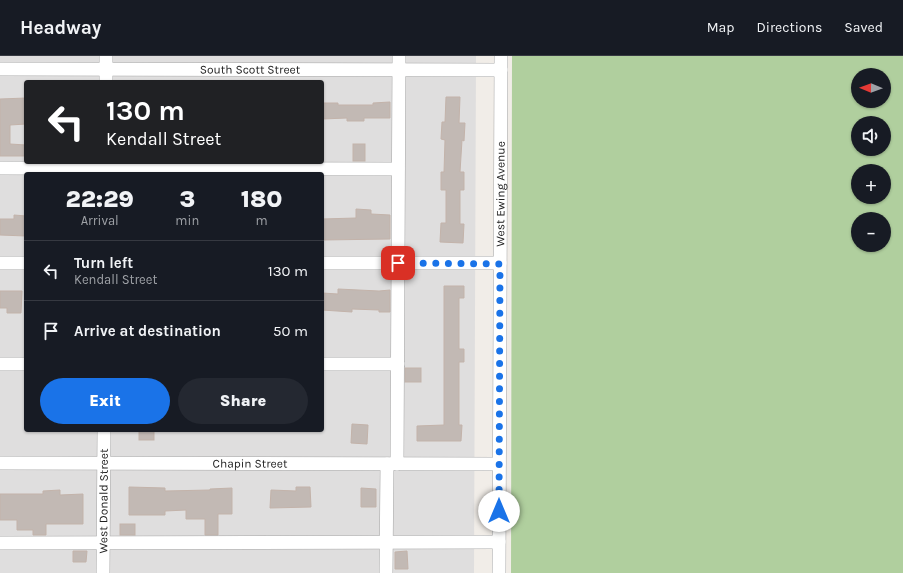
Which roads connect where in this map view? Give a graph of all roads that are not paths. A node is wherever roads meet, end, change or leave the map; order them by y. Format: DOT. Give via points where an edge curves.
graph roads {
  1 [pos="399,56"];
  2 [pos="501,56"];
  3 [pos="0,69"];
  4 [pos="106,69"];
  5 [pos="399,69"];
  6 [pos="501,70"];
  7 [pos="0,168"];
  8 [pos="105,168"];
  9 [pos="398,169"];
  10 [pos="0,263"];
  11 [pos="24,263"];
  12 [pos="324,263"];
  13 [pos="398,263"];
  14 [pos="500,264"];
  15 [pos="0,364"];
  16 [pos="24,364"];
  17 [pos="324,364"];
  18 [pos="398,364"];
  19 [pos="104,432"];
  20 [pos="103,463"];
  21 [pos="0,464"];
  22 [pos="392,464"];
  23 [pos="499,464"];
  24 [pos="103,542"];
  25 [pos="386,542"];
  26 [pos="499,542"];
  27 [pos="0,543"];
  28 [pos="103,573"];
  29 [pos="386,573"];
  30 [pos="499,573"];
  1 -- 5 [label="street"];
  2 -- 6 [label="street, West Ewing Avenue"];
  3 -- 4 [label="street, South Scott Street"];
  4 -- 5 [label="street, South Scott Street"];
  5 -- 6 [label="street, South Scott Street"];
  5 -- 9 [label="street"];
  6 -- 14 [label="street, West Ewing Avenue"];
  7 -- 8 [label="street"];
  8 -- 9 [label="street"];
  9 -- 13 [label="street"];
  10 -- 11 [label="street"];
  12 -- 13 [label="street"];
  13 -- 14 [label="street"];
  13 -- 18 [label="street"];
  14 -- 23 [label="street, West Ewing Avenue"];
  15 -- 16 [label="street"];
  17 -- 18 [label="street"];
  18 -- 22 [label="street"];
  19 -- 20 [label="street, West Donald Street"];
  20 -- 21 [label="street, Chapin Street"];
  20 -- 22 [label="street, Chapin Street"];
  20 -- 24 [label="street, West Donald Street"];
  22 -- 23 [label="street, Chapin Street"];
  22 -- 25 [label="street"];
  23 -- 26 [label="street, West Ewing Avenue"];
  24 -- 25 [label="street"];
  24 -- 27 [label="street"];
  24 -- 28 [label="street, West Donald Street"];
  25 -- 26 [label="street"];
  25 -- 29 [label="street"];
  26 -- 30 [label="street, West Ewing Avenue"];
}
